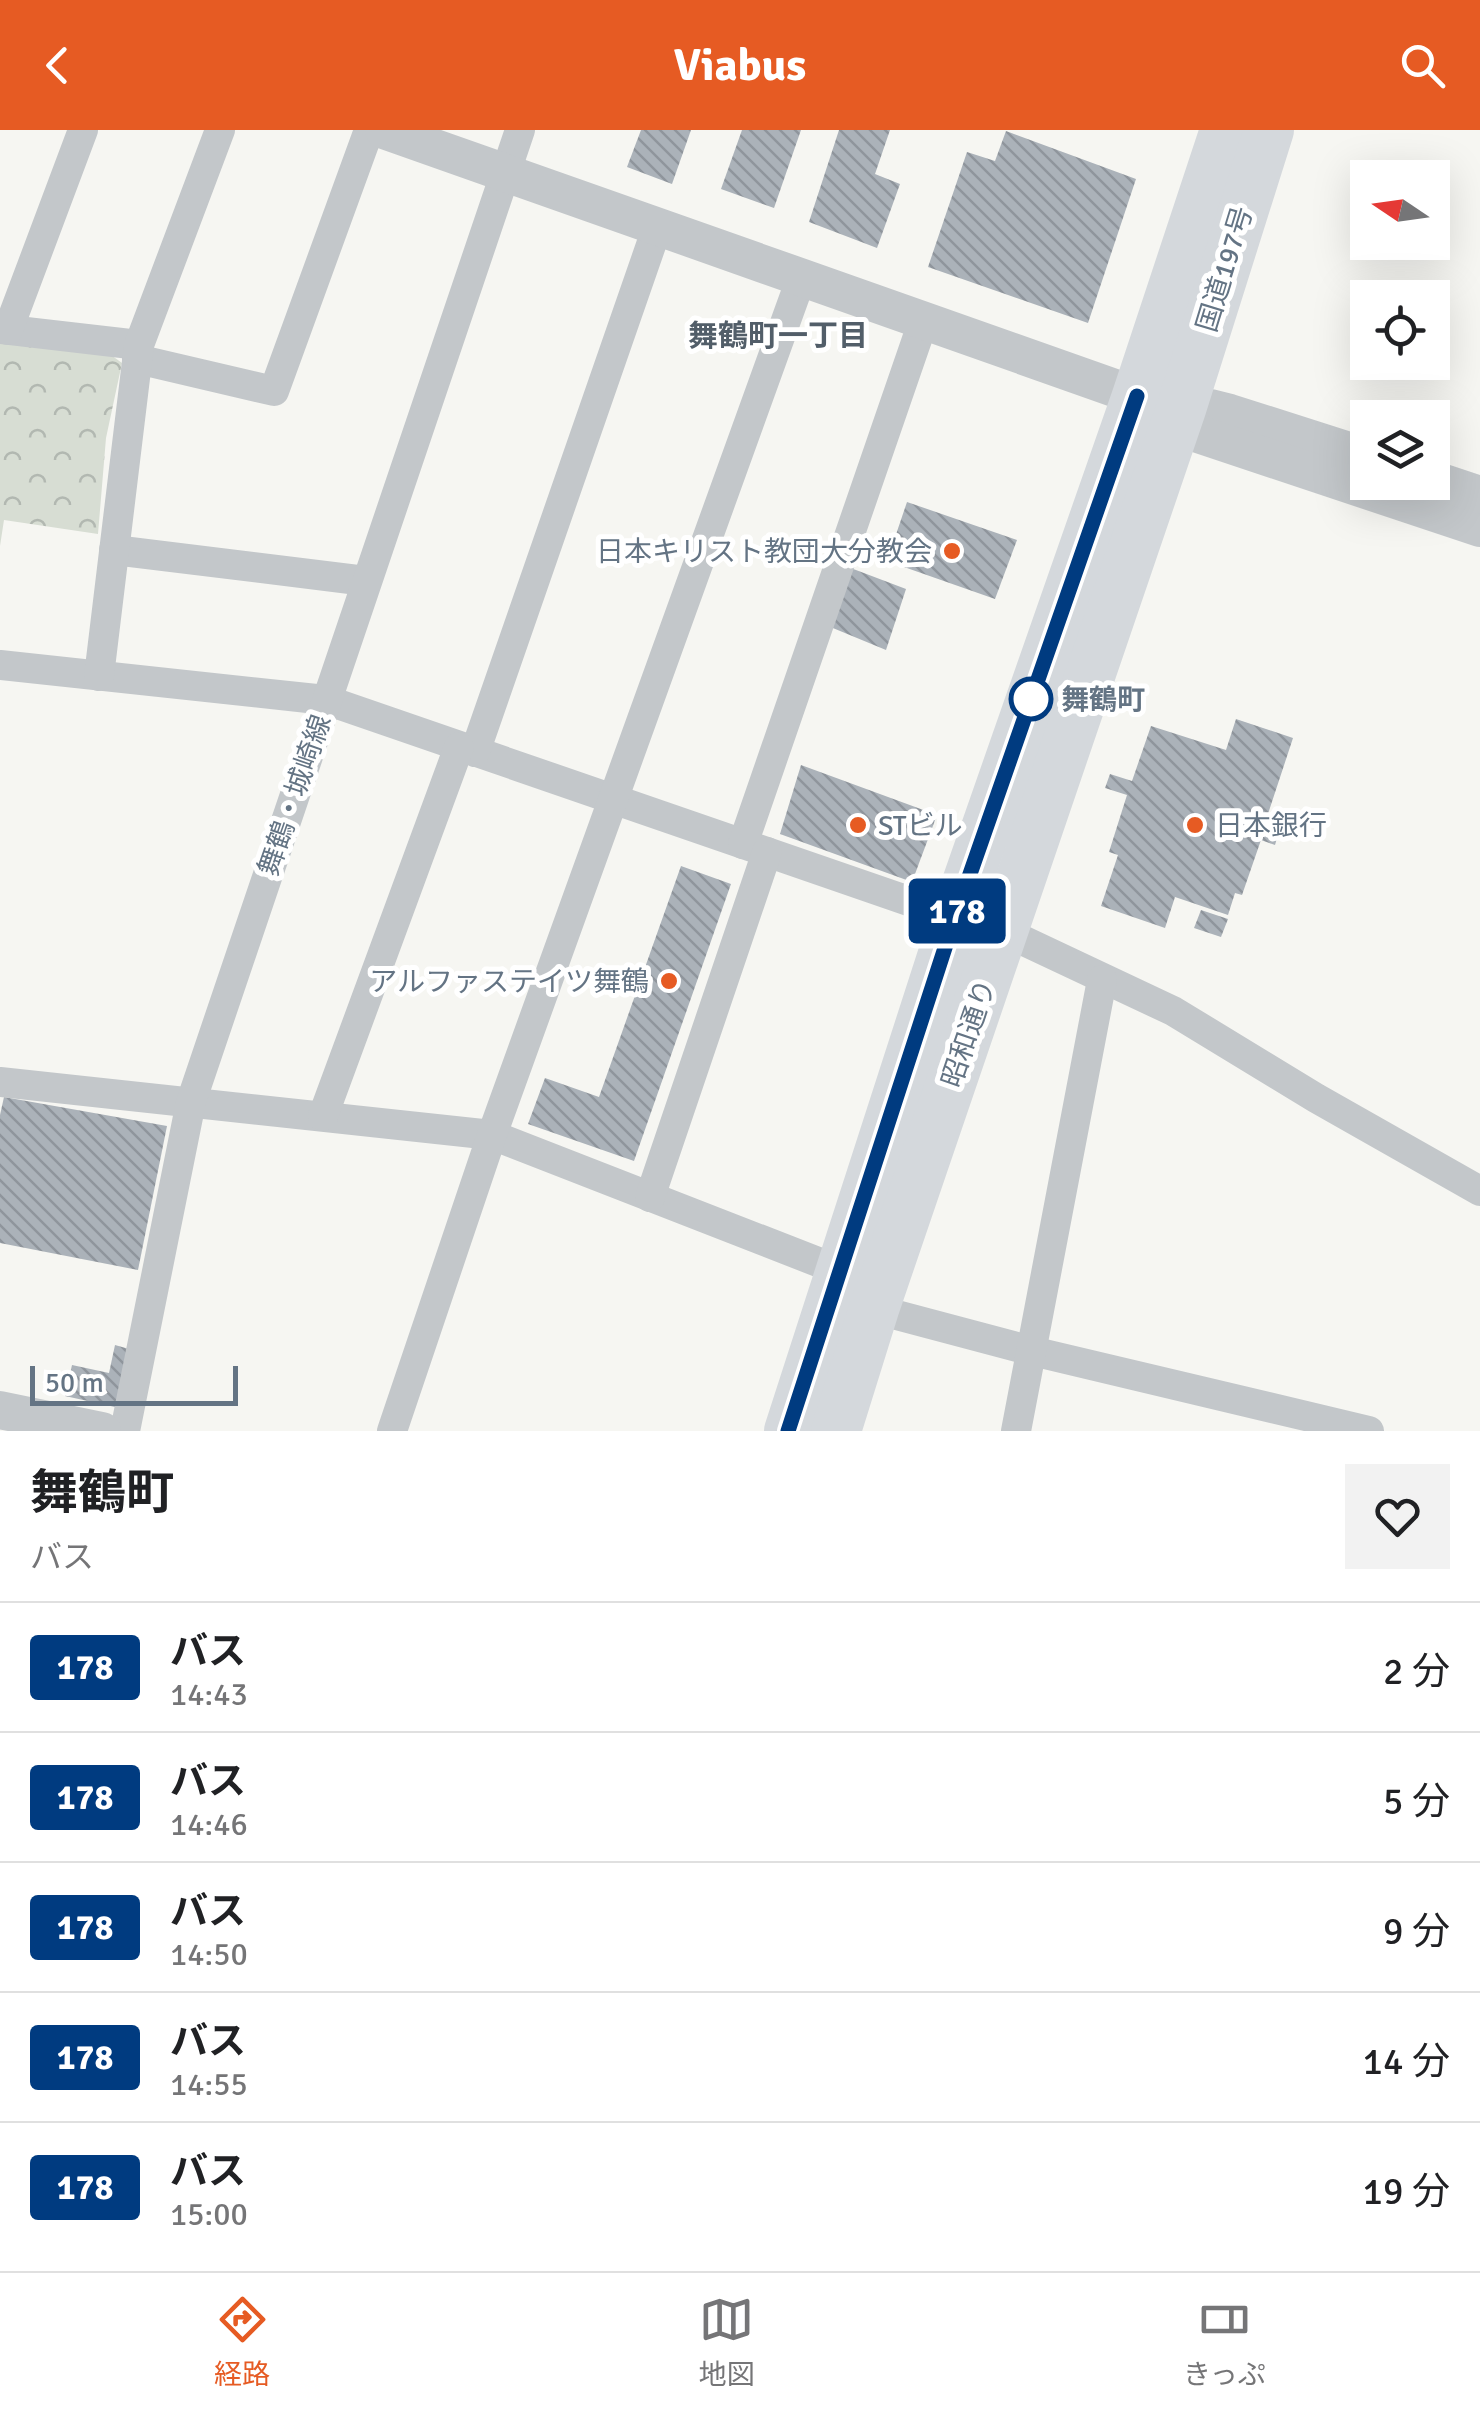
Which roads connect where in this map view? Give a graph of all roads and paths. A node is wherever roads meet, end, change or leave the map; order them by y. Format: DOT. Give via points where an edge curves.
graph roads {
  1 [pos="83,130"];
  2 [pos="220,130"];
  3 [pos="369,130"];
  4 [pos="384,130"];
  5 [pos="520,130"];
  6 [pos="1226,130"];
  7 [pos="1269,130"];
  8 [pos="505,171"];
  9 [pos="658,225"];
  10 [pos="802,276"];
  11 [pos="923,322"];
  12 [pos="4,330"];
  13 [pos="138,352"];
  14 [pos="1159,402"];
  15 [pos="1350,451"];
  16 [pos="1450,484"];
  17 [pos="1480,495"];
  18 [pos="1480,528"];
  19 [pos="114,550"];
  20 [pos="366,581"];
  21 [pos="0,665"];
  22 [pos="99,676"];
  23 [pos="326,700"];
  24 [pos="467,749"];
  25 [pos="612,799"];
  26 [pos="754,848"];
  27 [pos="955,917"];
  28 [pos="1003,930"];
  29 [pos="1102,980"];
  30 [pos="0,1082"];
  31 [pos="191,1102"];
  32 [pos="322,1116"];
  33 [pos="492,1135"];
  34 [pos="1480,1191"];
  35 [pos="650,1197"];
  36 [pos="841,1271"];
  37 [pos="874,1309"];
  38 [pos="1032,1352"];
  39 [pos="0,1410"];
  40 [pos="1309,1425"];
  41 [pos="102,1431"];
  42 [pos="125,1431"];
  43 [pos="392,1431"];
  44 [pos="788,1431"];
  45 [pos="836,1431"];
  46 [pos="1016,1431"];
  47 [pos="1369,1431"];
  1 -- 12 [label="street"];
  2 -- 13 [label="street"];
  3 -- 13 [label="street" via="274,390"];
  4 -- 8 [label="street"];
  5 -- 8 [label="street, 舞鶴・城崎線"];
  6 -- 14 [label="highway, 国道197号"];
  7 -- 14 [label="highway, 国道197号"];
  8 -- 9 [label="street"];
  8 -- 20 [label="street, 舞鶴・城崎線"];
  9 -- 10 [label="street"];
  9 -- 24 [label="street"];
  10 -- 11 [label="street"];
  10 -- 25 [label="street"];
  11 -- 14 [label="street"];
  11 -- 26 [label="street"];
  12 -- 13 [label="street"];
  13 -- 19 [label="street"];
  14 -- 15 [label="street" via="1230,413"];
  14 -- 18 [label="street" via="1198,434"];
  14 -- 27 [label="highway, 昭和通り"];
  14 -- 28 [label="highway, 昭和通り"];
  16 -- 17 [label="street"];
  19 -- 20 [label="street"];
  19 -- 22 [label="street"];
  20 -- 23 [label="street, 舞鶴・城崎線"];
  21 -- 22 [label="street"];
  22 -- 23 [label="street"];
  23 -- 24 [label="street"];
  23 -- 31 [label="street, 舞鶴・城崎線"];
  24 -- 25 [label="street"];
  24 -- 32 [label="street"];
  25 -- 26 [label="street"];
  25 -- 33 [label="street"];
  26 -- 27 [label="street"];
  26 -- 35 [label="street"];
  27 -- 28 [label="street"];
  27 -- 36 [label="highway, 昭和通り"];
  28 -- 29 [label="street"];
  28 -- 37 [label="highway, 昭和通り"];
  29 -- 34 [label="street" via="1173,1011"];
  29 -- 38 [label="street"];
  30 -- 31 [label="street"];
  31 -- 32 [label="street"];
  31 -- 42 [label="street, 舞鶴・城崎線"];
  32 -- 33 [label="street"];
  33 -- 35 [label="street"];
  33 -- 43 [label="street"];
  35 -- 36 [label="street"];
  36 -- 44 [label="highway, 昭和通り"];
  37 -- 38 [label="street"];
  37 -- 45 [label="highway, 昭和通り"];
  38 -- 40 [label="street"];
  38 -- 46 [label="street"];
  39 -- 41 [label="street"];
  40 -- 47 [label="street"];
}
